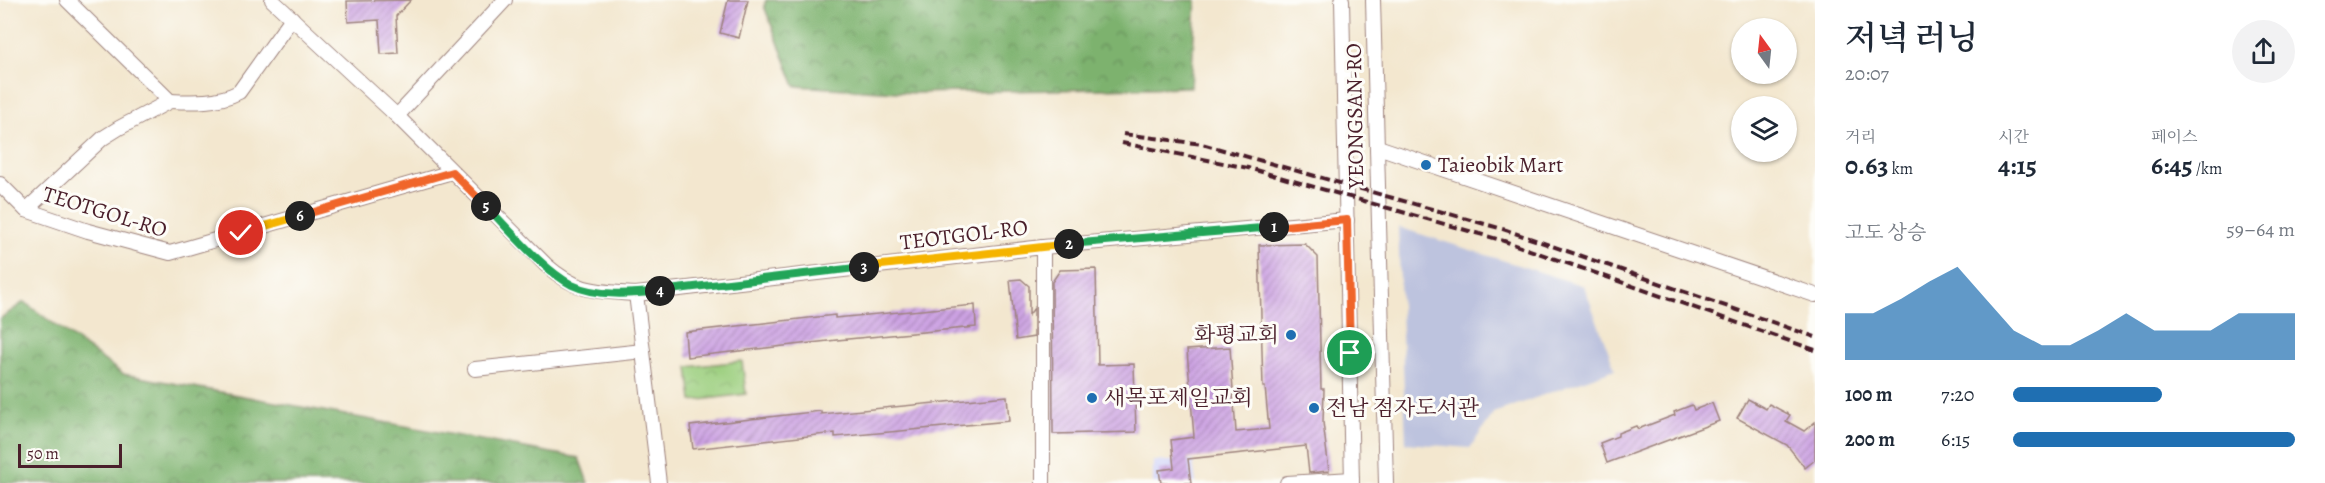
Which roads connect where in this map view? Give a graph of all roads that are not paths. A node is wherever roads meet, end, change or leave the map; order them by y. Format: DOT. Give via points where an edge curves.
graph roads {
  1 [pos="66,0"];
  2 [pos="272,0"];
  3 [pos="505,0"];
  4 [pos="1342,0"];
  5 [pos="1373,0"];
  6 [pos="291,18"];
  7 [pos="170,101"];
  8 [pos="397,116"];
  9 [pos="1378,147"];
  10 [pos="452,172"];
  11 [pos="0,184"];
  12 [pos="26,210"];
  13 [pos="1347,220"];
  14 [pos="1043,247"];
  15 [pos="636,294"];
  16 [pos="1815,295"];
  17 [pos="643,351"];
  18 [pos="475,369"];
  19 [pos="1352,481"];
  20 [pos="659,483"];
  21 [pos="1043,483"];
  22 [pos="1287,483"];
  23 [pos="1386,483"];
  1 -- 7 [label="street"];
  2 -- 6 [label="street, TEOTGOL-RO"];
  3 -- 8 [label="street"];
  4 -- 13 [label="street, YEONGSAN-RO"];
  5 -- 9 [label="street, YEONGSAN-RO"];
  6 -- 7 [label="street" via="239,92 229,98"];
  6 -- 8 [label="street, TEOTGOL-RO"];
  7 -- 12 [label="street, TEOTGOL-RO" via="103,138"];
  8 -- 10 [label="street, TEOTGOL-RO"];
  9 -- 16 [label="street"];
  9 -- 23 [label="street, YEONGSAN-RO"];
  10 -- 12 [label="street, TEOTGOL-RO" via="170,253"];
  10 -- 15 [label="street, TEOTGOL-RO" via="561,278 589,290"];
  11 -- 12 [label="street"];
  13 -- 14 [label="street, TEOTGOL-RO"];
  13 -- 19 [label="street, YEONGSAN-RO"];
  14 -- 15 [label="street, TEOTGOL-RO"];
  14 -- 21 [label="street"];
  15 -- 17 [label="street"];
  17 -- 18 [label="street"];
  17 -- 20 [label="street"];
  19 -- 22 [label="street"];
}
